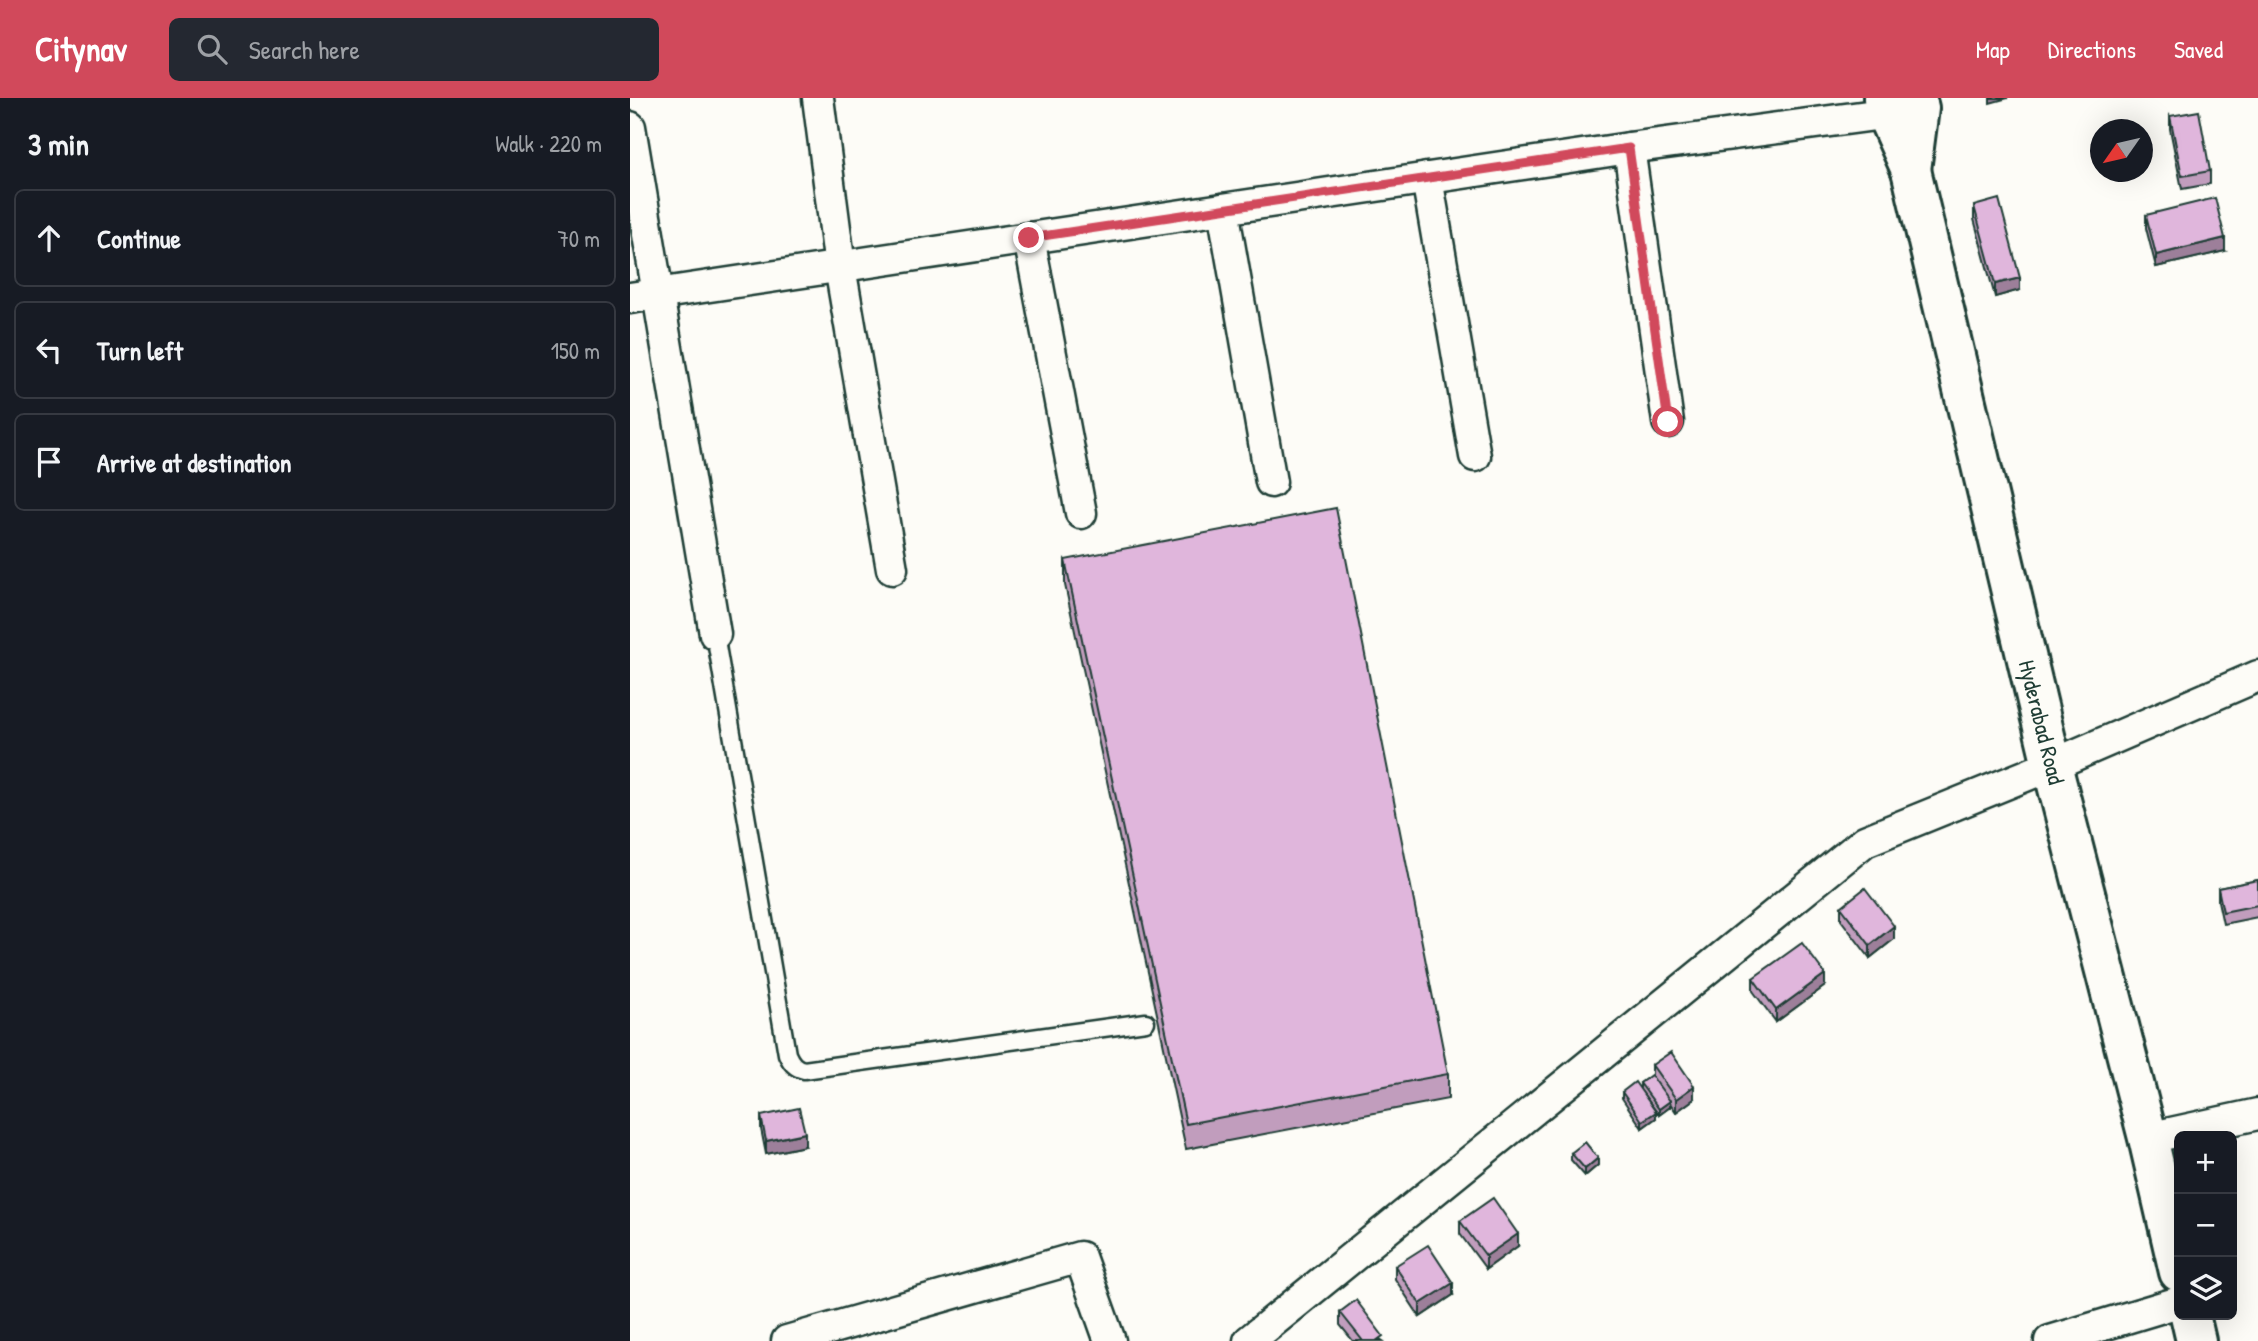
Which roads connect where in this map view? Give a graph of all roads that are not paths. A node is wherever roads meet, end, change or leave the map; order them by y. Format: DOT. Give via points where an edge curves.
graph roads {
  1 [pos="818,98"];
  2 [pos="1901,105"];
  3 [pos="630,127"];
  4 [pos="1629,148"];
  5 [pos="1427,178"];
  6 [pos="1223,209"];
  7 [pos="1029,238"];
  8 [pos="840,267"];
  9 [pos="644,296"];
  10 [pos="1668,422"];
  11 [pos="1475,456"];
  12 [pos="1271,482"];
  13 [pos="1081,513"];
  14 [pos="892,569"];
  15 [pos="715,634"];
  16 [pos="2258,676"];
  17 [pos="2052,765"];
  18 [pos="1146,1021"];
  19 [pos="2258,1114"];
  20 [pos="2148,1138"];
  21 [pos="2176,1257"];
  22 [pos="2174,1304"];
  23 [pos="2191,1320"];
  24 [pos="787,1341"];
  25 [pos="1110,1341"];
  26 [pos="1249,1341"];
  27 [pos="2050,1341"];
  28 [pos="2196,1341"];
  1 -- 8 [label="street"];
  2 -- 4 [label="street"];
  2 -- 17 [label="main road, Hyderabad Road" via="1911,170"];
  3 -- 9 [label="street"];
  4 -- 5 [label="street"];
  4 -- 10 [label="street"];
  5 -- 6 [label="street"];
  5 -- 11 [label="street"];
  6 -- 7 [label="street"];
  6 -- 12 [label="street"];
  7 -- 8 [label="street"];
  7 -- 13 [label="street"];
  8 -- 9 [label="street"];
  8 -- 14 [label="street"];
  9 -- 15 [label="street"];
  15 -- 18 [label="lane" via="787,1054 797,1068"];
  16 -- 17 [label="street"];
  17 -- 20 [label="main road, Hyderabad Road"];
  17 -- 26 [label="street" via="1865,841"];
  19 -- 20 [label="street"];
  20 -- 21 [label="main road, Hyderabad Road"];
  22 -- 27 [label="street"];
  23 -- 28 [label="main road"];
  24 -- 25 [label="street" via="1080,1257"];
}
